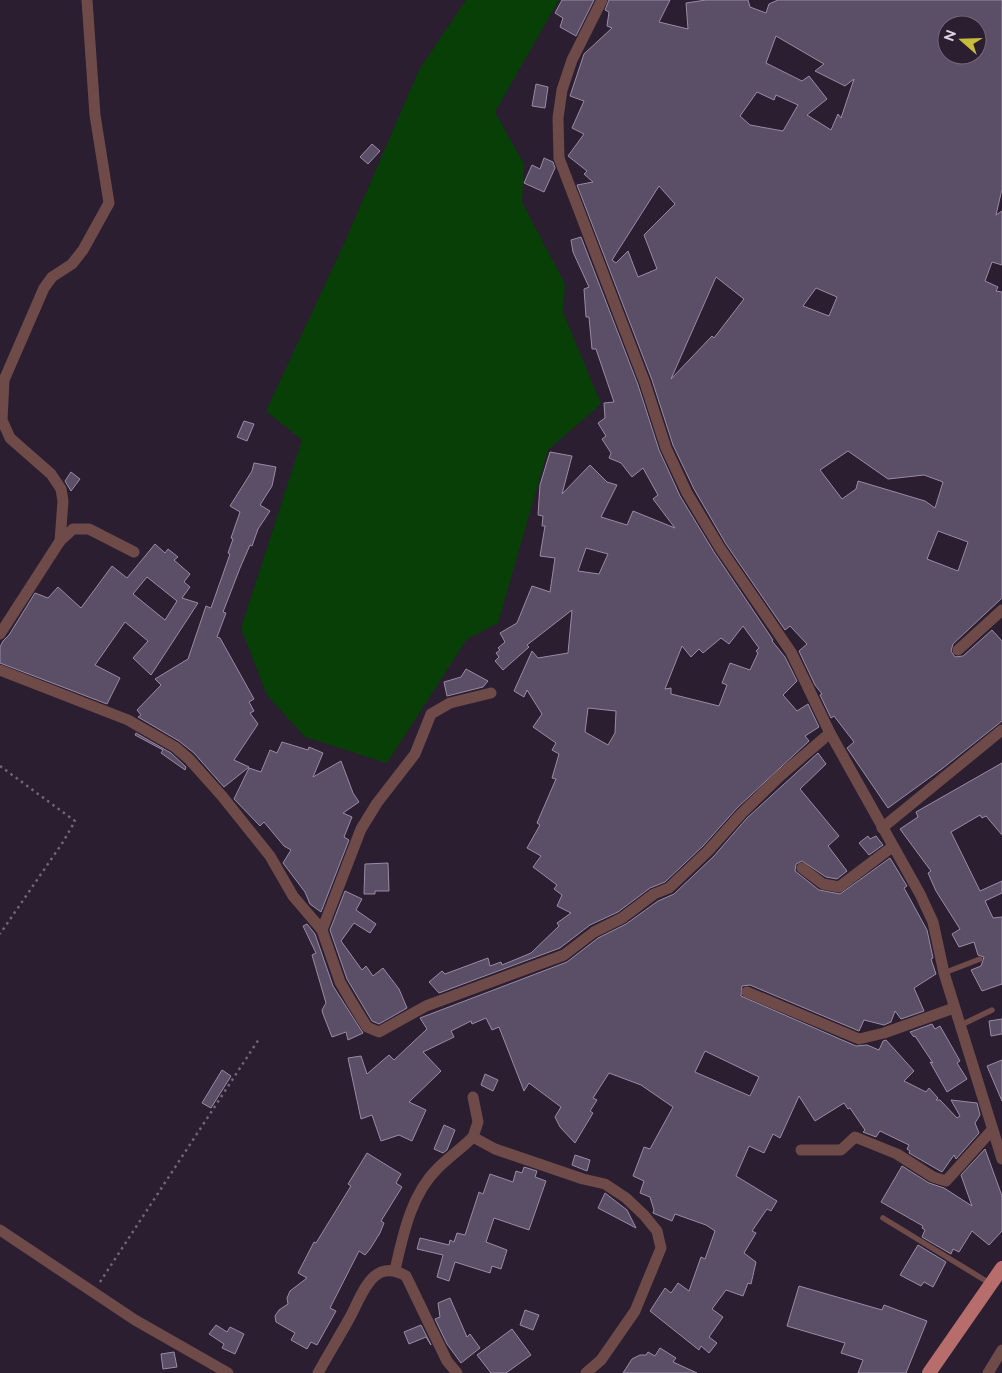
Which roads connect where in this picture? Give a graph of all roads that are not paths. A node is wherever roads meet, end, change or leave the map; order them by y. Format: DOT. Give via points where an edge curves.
graph roads {
  1 [pos="87,0"];
  2 [pos="602,0"];
  3 [pos="60,541"];
  4 [pos="134,552"];
  5 [pos="1002,610"];
  6 [pos="0,634"];
  7 [pos="958,650"];
  8 [pos="0,670"];
  9 [pos="491,693"];
  10 [pos="1002,730"];
  11 [pos="830,733"];
  12 [pos="882,828"];
  13 [pos="892,847"];
  14 [pos="802,868"];
  15 [pos="322,930"];
  16 [pos="980,959"];
  17 [pos="944,973"];
  18 [pos="747,992"];
  19 [pos="954,1008"];
  20 [pos="992,1010"];
  21 [pos="960,1026"];
  22 [pos="473,1097"];
  23 [pos="992,1130"];
  24 [pos="473,1137"];
  25 [pos="800,1150"];
  26 [pos="1001,1150"];
  27 [pos="883,1218"];
  28 [pos="0,1230"];
  29 [pos="1002,1268"];
  30 [pos="395,1270"];
  31 [pos="991,1284"];
  32 [pos="1002,1350"];
  33 [pos="228,1373"];
  34 [pos="318,1373"];
  35 [pos="457,1373"];
  36 [pos="586,1373"];
  37 [pos="929,1373"];
  38 [pos="988,1373"];
  1 -- 3 [label="street" via="94,106 109,203 83,250 44,288 4,380 1,401 6,433 51,474 61,489"];
  2 -- 11 [label="street" via="572,60 562,90 558,118 559,158 646,383 666,448 720,548 791,652"];
  3 -- 4 [label="street" via="73,529 83,527"];
  3 -- 6 [label="street"];
  5 -- 7 [label="street"];
  8 -- 15 [label="street" via="128,720 189,759 270,856 293,896"];
  9 -- 15 [label="street" via="450,703 431,714 415,754 360,829"];
  10 -- 12 [label="street"];
  11 -- 12 [label="street"];
  11 -- 15 [label="street" via="774,782 669,888 594,932 564,955 426,1006 379,1032 367,1028 344,988"];
  12 -- 13 [label="street"];
  13 -- 14 [label="street" via="839,887 823,884"];
  13 -- 17 [label="street" via="933,922"];
  16 -- 17 [label="lane"];
  17 -- 19 [label="street"];
  18 -- 19 [label="street" via="859,1039"];
  19 -- 21 [label="street"];
  20 -- 21 [label="lane"];
  21 -- 23 [label="street"];
  22 -- 24 [label="street" via="478,1122"];
  23 -- 25 [label="street" via="946,1181 933,1177 897,1154 855,1137 841,1150"];
  23 -- 26 [label="street"];
  24 -- 30 [label="street" via="439,1167 417,1196"];
  24 -- 36 [label="street" via="495,1148 605,1184 626,1198 657,1231 661,1248 635,1311 601,1360"];
  27 -- 31 [label="lane"];
  28 -- 33 [label="street" via="135,1320"];
  29 -- 31 [label="main road"];
  30 -- 34 [label="street" via="385,1271 364,1287"];
  30 -- 35 [label="street" via="406,1276 447,1361"];
  31 -- 37 [label="main road"];
  32 -- 38 [label="street"];
}
